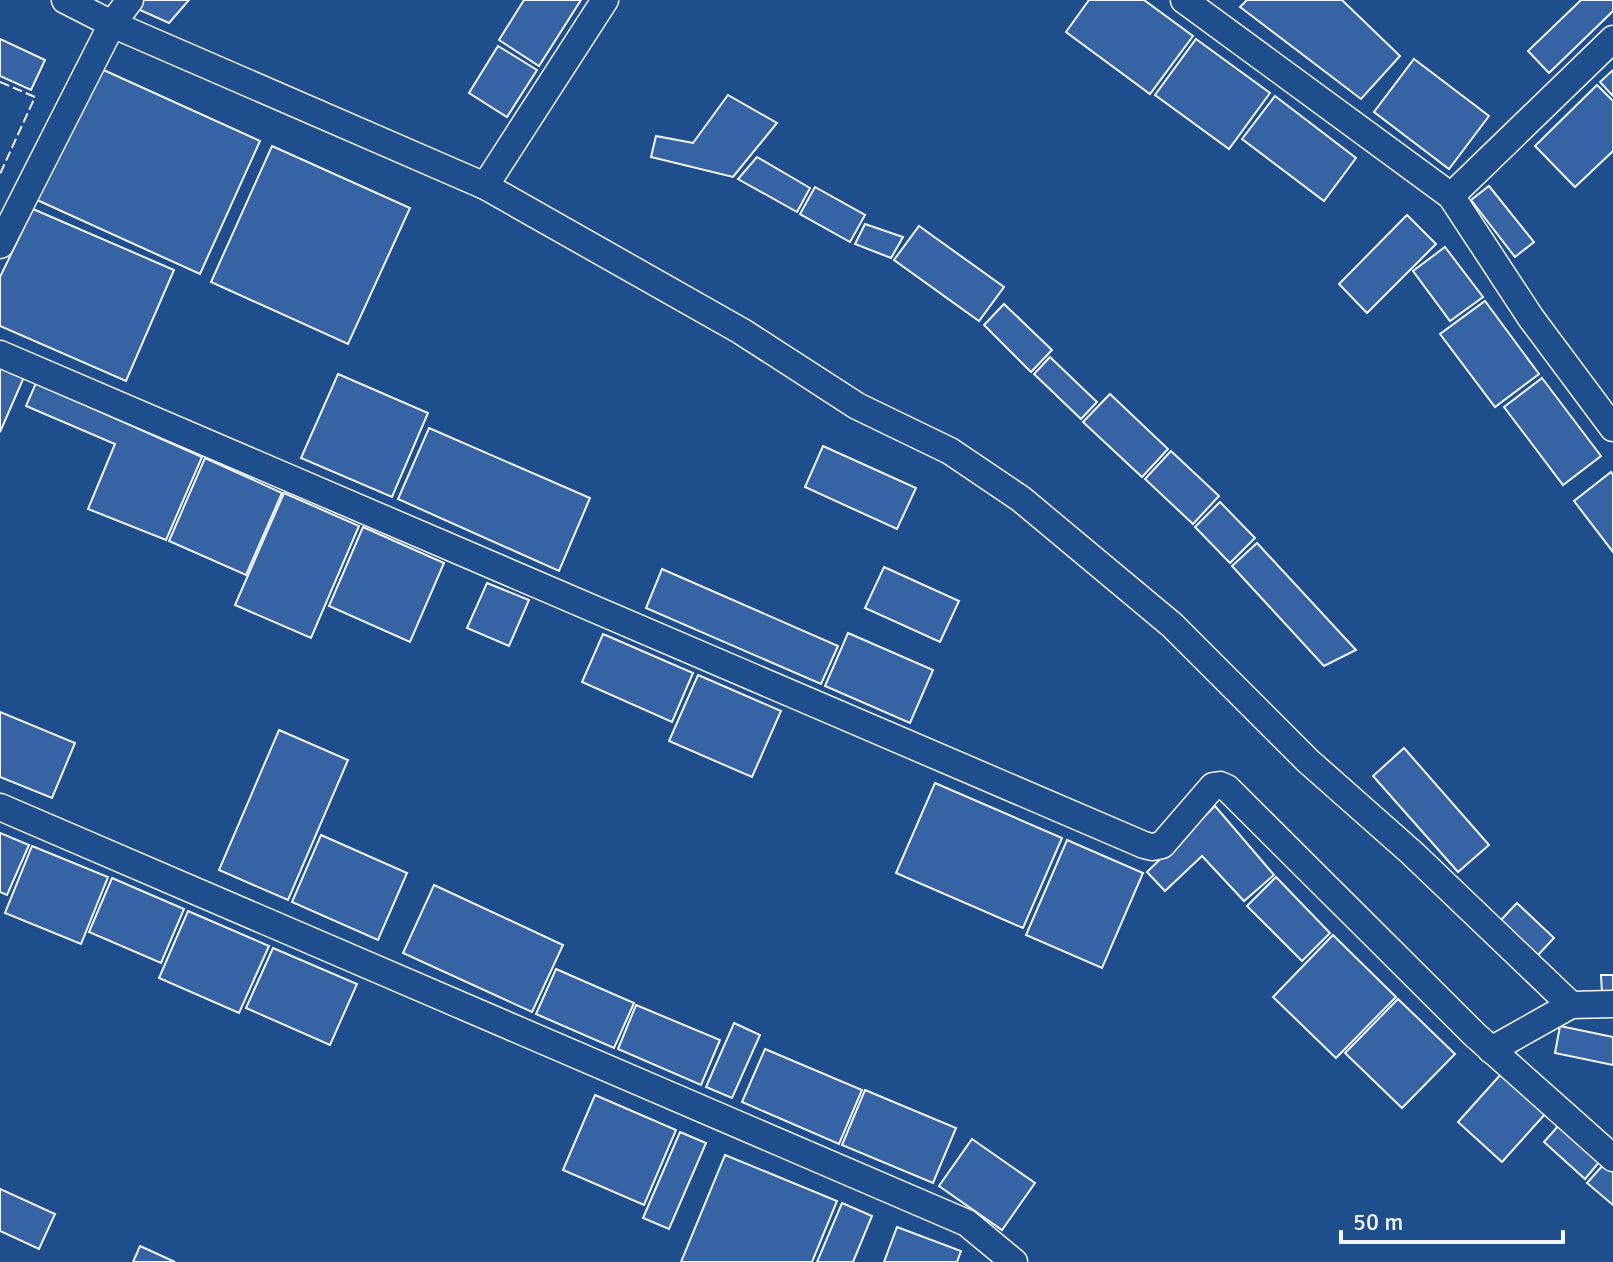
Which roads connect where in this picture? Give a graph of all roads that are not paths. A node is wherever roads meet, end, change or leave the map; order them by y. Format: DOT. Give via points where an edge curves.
graph roads {
  1 [pos="65,0"];
  2 [pos="130,0"];
  3 [pos="605,0"];
  4 [pos="1184,0"];
  5 [pos="112,24"];
  6 [pos="1613,39"];
  7 [pos="485,186"];
  8 [pos="1451,196"];
  9 [pos="0,245"];
  10 [pos="0,354"];
  11 [pos="1613,428"];
  12 [pos="0,807"];
  13 [pos="1613,1004"];
  14 [pos="1561,1010"];
  15 [pos="1491,1050"];
  16 [pos="1613,1158"];
  17 [pos="1014,1262"];
  1 -- 5 [label="street"];
  2 -- 5 [label="street"];
  3 -- 7 [label="street"];
  4 -- 8 [label="street"];
  5 -- 7 [label="street"];
  5 -- 9 [label="street"];
  6 -- 8 [label="street"];
  7 -- 14 [label="street" via="741,331 857,406 950,451 1021,499 1172,625 1308,761 1412,853"];
  8 -- 11 [label="street" via="1531,318"];
  10 -- 15 [label="street" via="1144,845 1162,845 1213,786 1220,785"];
  12 -- 17 [label="street" via="967,1223"];
  13 -- 14 [label="street"];
  14 -- 15 [label="street"];
  15 -- 16 [label="street"];
}
